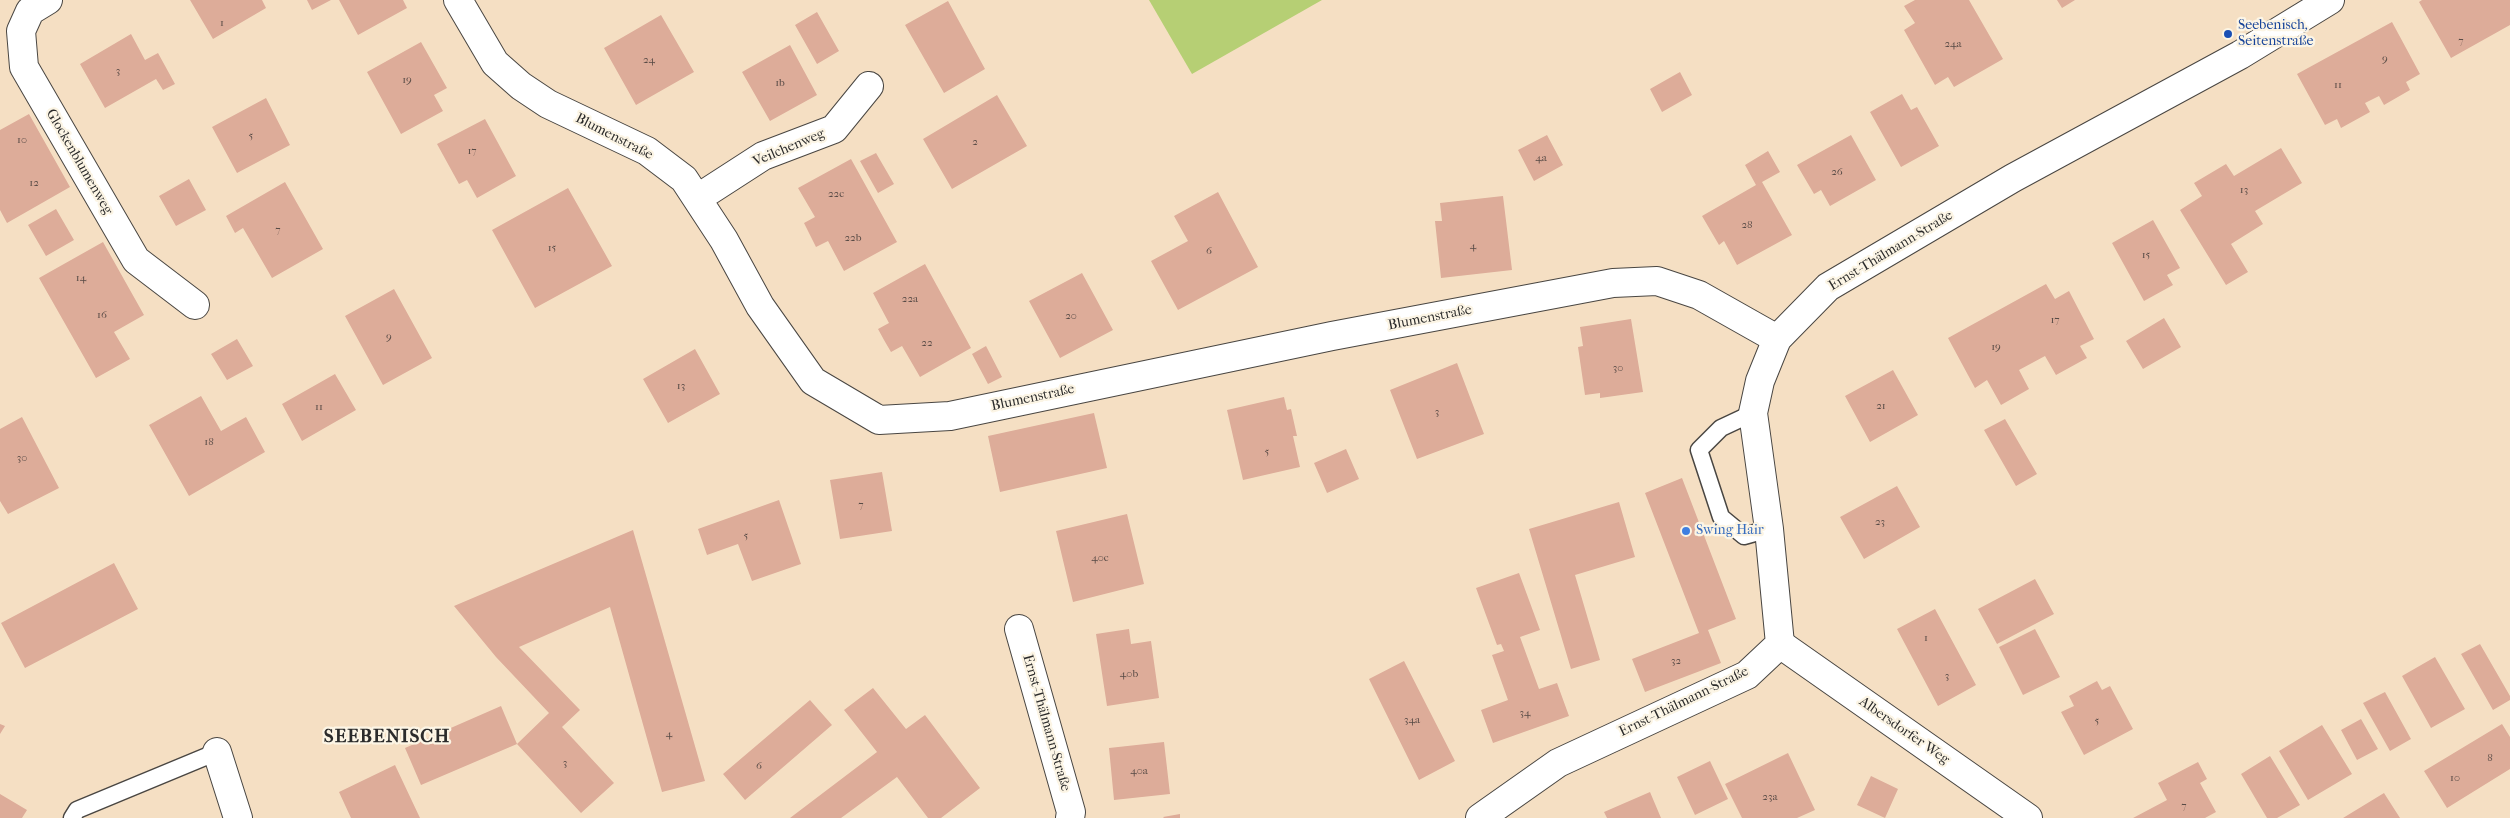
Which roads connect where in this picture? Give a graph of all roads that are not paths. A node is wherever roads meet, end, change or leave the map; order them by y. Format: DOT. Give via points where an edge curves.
graph roads {
  1 [pos="48,0"];
  2 [pos="458,0"];
  3 [pos="2330,0"];
  4 [pos="869,86"];
  5 [pos="698,198"];
  6 [pos="195,305"];
  7 [pos="1778,339"];
  8 [pos="1753,413"];
  9 [pos="1769,529"];
  10 [pos="1019,629"];
  11 [pos="1780,644"];
  12 [pos="217,752"];
  13 [pos="72,818"];
  14 [pos="238,818"];
  15 [pos="1070,818"];
  16 [pos="1480,818"];
  17 [pos="2028,818"];
  1 -- 6 [label="street, Glockenblumenweg" via="30,11 21,31 24,67 136,260"];
  2 -- 5 [label="street, Blumenstraße" via="495,63 521,86 548,104 646,151 684,179"];
  3 -- 7 [label="street, Ernst-Thälmann-Straße" via="2240,55 2013,178 1828,287"];
  4 -- 5 [label="street, Veilchenweg" via="834,128 763,156"];
  5 -- 7 [label="street, Blumenstraße" via="760,306 812,381 879,420 950,416 1332,336 1614,283 1657,281 1700,295"];
  7 -- 8 [label="street, Ernst-Thälmann-Straße" via="1760,381"];
  8 -- 9 [label="street, Ernst-Thälmann-Straße"];
  8 -- 9 [label="lane" via="1721,428 1699,450 1721,517 1744,536"];
  9 -- 11 [label="street, Ernst-Thälmann-Straße"];
  10 -- 15 [label="street, Ernst-Thälmann-Straße" via="1071,812"];
  11 -- 16 [label="street, Ernst-Thälmann-Straße" via="1746,675 1558,763"];
  11 -- 17 [label="street, Albersdorfer Weg"];
  12 -- 13 [label="lane" via="77,810"];
  12 -- 14 [label="street"];
}
